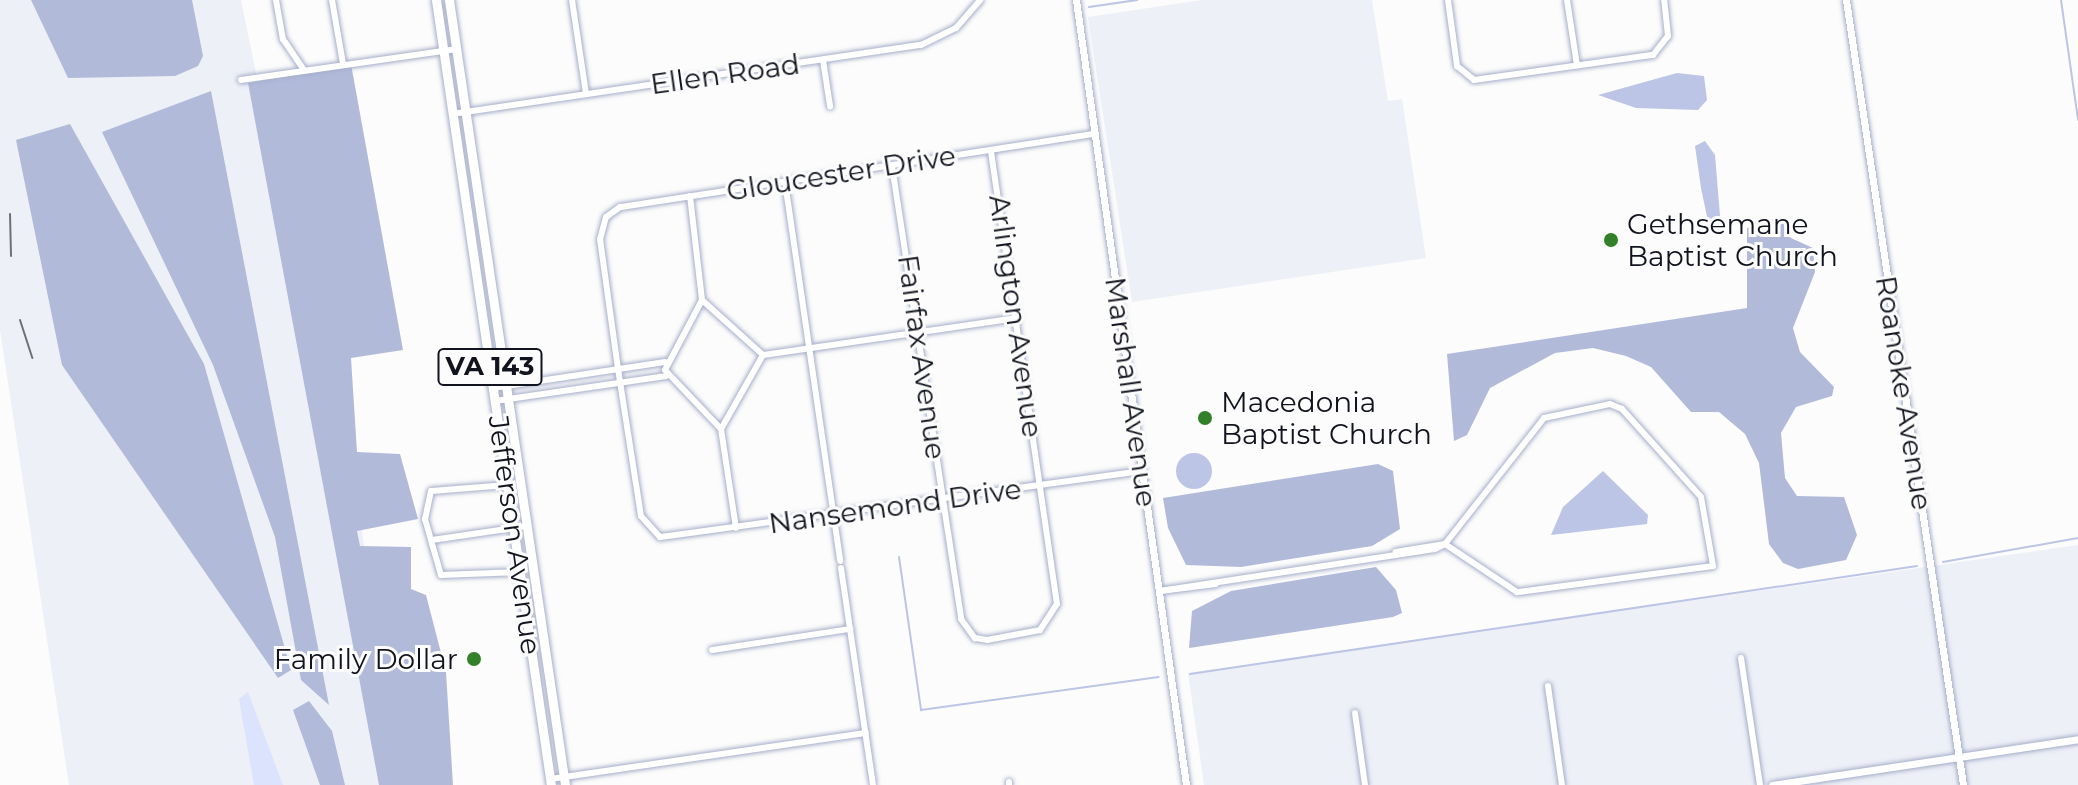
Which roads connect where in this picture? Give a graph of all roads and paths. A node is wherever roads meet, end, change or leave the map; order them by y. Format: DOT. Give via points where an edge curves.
graph roads {
  1 [pos="276,0"];
  2 [pos="332,0"];
  3 [pos="436,0"];
  4 [pos="449,0"];
  5 [pos="572,0"];
  6 [pos="980,0"];
  7 [pos="1076,0"];
  8 [pos="1448,0"];
  9 [pos="1567,0"];
  10 [pos="1664,0"];
  11 [pos="1846,0"];
  12 [pos="457,49"];
  13 [pos="443,50"];
  14 [pos="823,60"];
  15 [pos="343,64"];
  16 [pos="1577,65"];
  17 [pos="304,70"];
  18 [pos="241,80"];
  19 [pos="586,94"];
  20 [pos="830,106"];
  21 [pos="466,112"];
  22 [pos="452,114"];
  23 [pos="1093,134"];
  24 [pos="991,151"];
  25 [pos="892,166"];
  26 [pos="785,182"];
  27 [pos="690,196"];
  28 [pos="702,300"];
  29 [pos="1017,318"];
  30 [pos="919,332"];
  31 [pos="809,348"];
  32 [pos="763,355"];
  33 [pos="665,362"];
  34 [pos="618,369"];
  35 [pos="666,376"];
  36 [pos="620,383"];
  37 [pos="506,386"];
  38 [pos="493,388"];
  39 [pos="508,399"];
  40 [pos="495,401"];
  41 [pos="721,429"];
  42 [pos="1143,471"];
  43 [pos="507,485"];
  44 [pos="1040,486"];
  45 [pos="943,499"];
  46 [pos="834,515"];
  47 [pos="527,526"];
  48 [pos="513,528"];
  49 [pos="736,528"];
  50 [pos="432,540"];
  51 [pos="1445,544"];
  52 [pos="520,572"];
  53 [pos="1160,591"];
  54 [pos="850,629"];
  55 [pos="975,638"];
  56 [pos="712,650"];
  57 [pos="1741,658"];
  58 [pos="1548,686"];
  59 [pos="1355,713"];
  60 [pos="866,733"];
  61 [pos="2078,739"];
  62 [pos="1958,756"];
  63 [pos="564,781"];
  64 [pos="551,782"];
  65 [pos="873,785"];
  66 [pos="1186,785"];
  67 [pos="1365,785"];
  68 [pos="1562,785"];
  69 [pos="1760,785"];
  70 [pos="1772,785"];
  71 [pos="1963,785"];
  1 -- 17 [label="street" via="283,39"];
  2 -- 15 [label="street"];
  3 -- 13 [label="main road, Jefferson Avenue / VA 143"];
  4 -- 12 [label="main road, Jefferson Avenue / VA 143"];
  5 -- 19 [label="street"];
  6 -- 14 [label="street, Ellen Road" via="933,41"];
  7 -- 23 [label="street, Marshall Avenue"];
  8 -- 16 [label="street" via="1457,66 1468,78"];
  9 -- 16 [label="street"];
  10 -- 16 [label="street" via="1668,36 1658,52"];
  11 -- 62 [label="street, Roanoke Avenue"];
  12 -- 13 [label="street"];
  12 -- 21 [label="main road, Jefferson Avenue / VA 143"];
  13 -- 15 [label="street"];
  13 -- 22 [label="main road, Jefferson Avenue / VA 143"];
  14 -- 19 [label="street, Ellen Road"];
  14 -- 20 [label="street"];
  15 -- 17 [label="street"];
  17 -- 18 [label="street"];
  19 -- 21 [label="street, Ellen Road"];
  21 -- 22 [label="street, Ellen Road"];
  21 -- 37 [label="main road, Jefferson Avenue / VA 143"];
  22 -- 38 [label="main road, Jefferson Avenue / VA 143"];
  23 -- 24 [label="street, Gloucester Drive"];
  23 -- 42 [label="street, Marshall Avenue"];
  24 -- 25 [label="street, Gloucester Drive"];
  24 -- 29 [label="street, Arlington Avenue"];
  25 -- 26 [label="street, Gloucester Drive"];
  25 -- 30 [label="street, Fairfax Avenue"];
  26 -- 27 [label="street, Gloucester Drive"];
  26 -- 31 [label="street"];
  27 -- 28 [label="street"];
  27 -- 34 [label="street, Gloucester Drive" via="620,207 600,232"];
  28 -- 32 [label="street"];
  28 -- 33 [label="street"];
  29 -- 30 [label="street"];
  29 -- 44 [label="street, Arlington Avenue"];
  30 -- 31 [label="street"];
  30 -- 45 [label="street, Fairfax Avenue"];
  31 -- 32 [label="street"];
  31 -- 46 [label="street"];
  32 -- 41 [label="street"];
  33 -- 34 [label="street"];
  33 -- 35 [label="street"];
  34 -- 36 [label="street"];
  34 -- 37 [label="street"];
  35 -- 36 [label="street"];
  35 -- 41 [label="street"];
  36 -- 39 [label="street"];
  36 -- 49 [label="street, Nansemond Drive" via="641,516 650,531 668,538"];
  37 -- 38 [label="street"];
  37 -- 39 [label="main road, Jefferson Avenue / VA 143"];
  38 -- 40 [label="main road, Jefferson Avenue / VA 143"];
  39 -- 40 [label="street"];
  39 -- 47 [label="main road, Jefferson Avenue / VA 143"];
  40 -- 43 [label="main road, Jefferson Avenue / VA 143"];
  41 -- 49 [label="street"];
  42 -- 44 [label="street, Nansemond Drive"];
  42 -- 53 [label="street, Marshall Avenue"];
  43 -- 48 [label="main road, Jefferson Avenue / VA 143"];
  43 -- 50 [label="street" via="427,493"];
  44 -- 45 [label="street, Nansemond Drive"];
  44 -- 55 [label="street, Arlington Avenue" via="1057,604 1050,622 1037,631"];
  45 -- 46 [label="street, Nansemond Drive"];
  45 -- 55 [label="street, Fairfax Avenue" via="961,619"];
  46 -- 49 [label="street, Nansemond Drive"];
  46 -- 54 [label="street"];
  47 -- 48 [label="street"];
  47 -- 63 [label="main road, Jefferson Avenue / VA 143"];
  48 -- 50 [label="street"];
  48 -- 52 [label="main road, Jefferson Avenue / VA 143"];
  50 -- 52 [label="street" via="441,575"];
  51 -- 51 [label="street" via="1544,418 1610,404 1622,409 1701,497 1713,566 1517,592"];
  51 -- 53 [label="street"];
  52 -- 64 [label="main road, Jefferson Avenue / VA 143"];
  53 -- 66 [label="street, Marshall Avenue"];
  54 -- 56 [label="street"];
  54 -- 60 [label="street"];
  57 -- 69 [label="street"];
  58 -- 68 [label="street"];
  59 -- 67 [label="street"];
  60 -- 63 [label="street"];
  60 -- 65 [label="street"];
  61 -- 62 [label="street"];
  62 -- 70 [label="street"];
  62 -- 71 [label="street, Roanoke Avenue"];
  63 -- 64 [label="street"];
}
